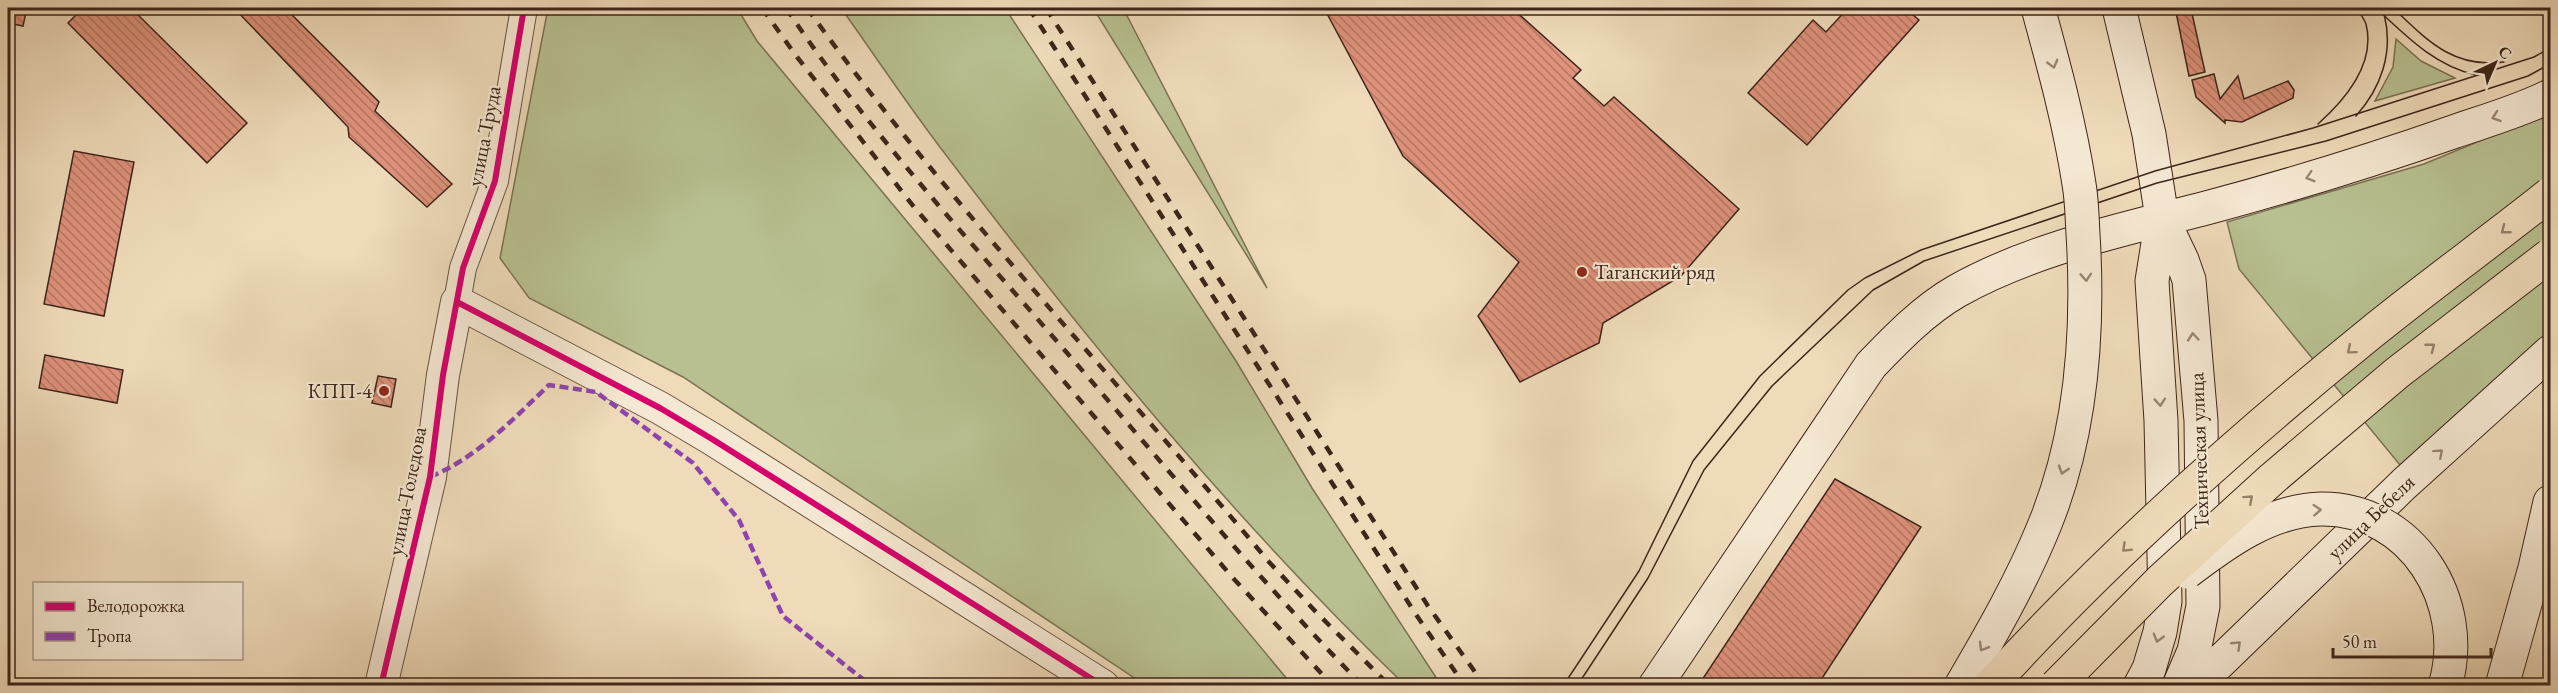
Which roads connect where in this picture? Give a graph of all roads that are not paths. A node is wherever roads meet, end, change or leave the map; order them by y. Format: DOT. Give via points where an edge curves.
graph roads {
  1 [pos="524,8"];
  2 [pos="2038,8"];
  3 [pos="2119,8"];
  4 [pos="2550,96"];
  5 [pos="2550,194"];
  6 [pos="2162,218"];
  7 [pos="2550,255"];
  8 [pos="457,302"];
  9 [pos="2550,352"];
  10 [pos="2550,502"];
  11 [pos="2543,559"];
  12 [pos="2107,634"];
  13 [pos="381,686"];
  14 [pos="1103,686"];
  15 [pos="1655,686"];
  16 [pos="1962,686"];
  17 [pos="1990,686"];
  18 [pos="2056,686"];
  19 [pos="2140,686"];
  20 [pos="2179,686"];
  21 [pos="2195,686"];
  22 [pos="2445,686"];
  23 [pos="2502,686"];
  1 -- 8 [label="street, улица Труда" via="495,181 463,268"];
  2 -- 16 [label="main road, one-way, bridge" via="2060,87 2080,185 2087,290 2080,384 2066,460 2046,523 2016,590"];
  3 -- 6 [label="main road, Техническая улица" via="2149,134"];
  4 -- 6 [label="main road, one-way" via="2413,146"];
  5 -- 17 [label="main road, one-way, bridge" via="2367,336 2242,442 2127,547"];
  6 -- 15 [label="main road" via="1998,272 1957,291 1898,337 1871,365"];
  6 -- 19 [label="main road, Техническая улица, one-way" via="2152,281 2162,421 2165,601 2160,632"];
  20 -- 6 [label="main road, Техническая улица, one-way" via="2194,651 2203,606 2200,421 2189,280"];
  12 -- 7 [label="main road, one-way, bridge" via="2273,478 2397,373"];
  8 -- 13 [label="street, улица Толедова" via="430,477"];
  8 -- 14 [label="street" via="712,438"];
  21 -- 9 [label="main road, улица Бебеля, one-way" via="2404,484"];
  10 -- 11 [label="main road"];
  11 -- 23 [label="main road"];
  12 -- 18 [label="main road, bridge"];
  12 -- 22 [label="main road, one-way, bridge" via="2213,552 2250,529 2286,514 2321,509 2357,513 2392,529 2415,549 2436,579 2447,610 2451,648"];
}
